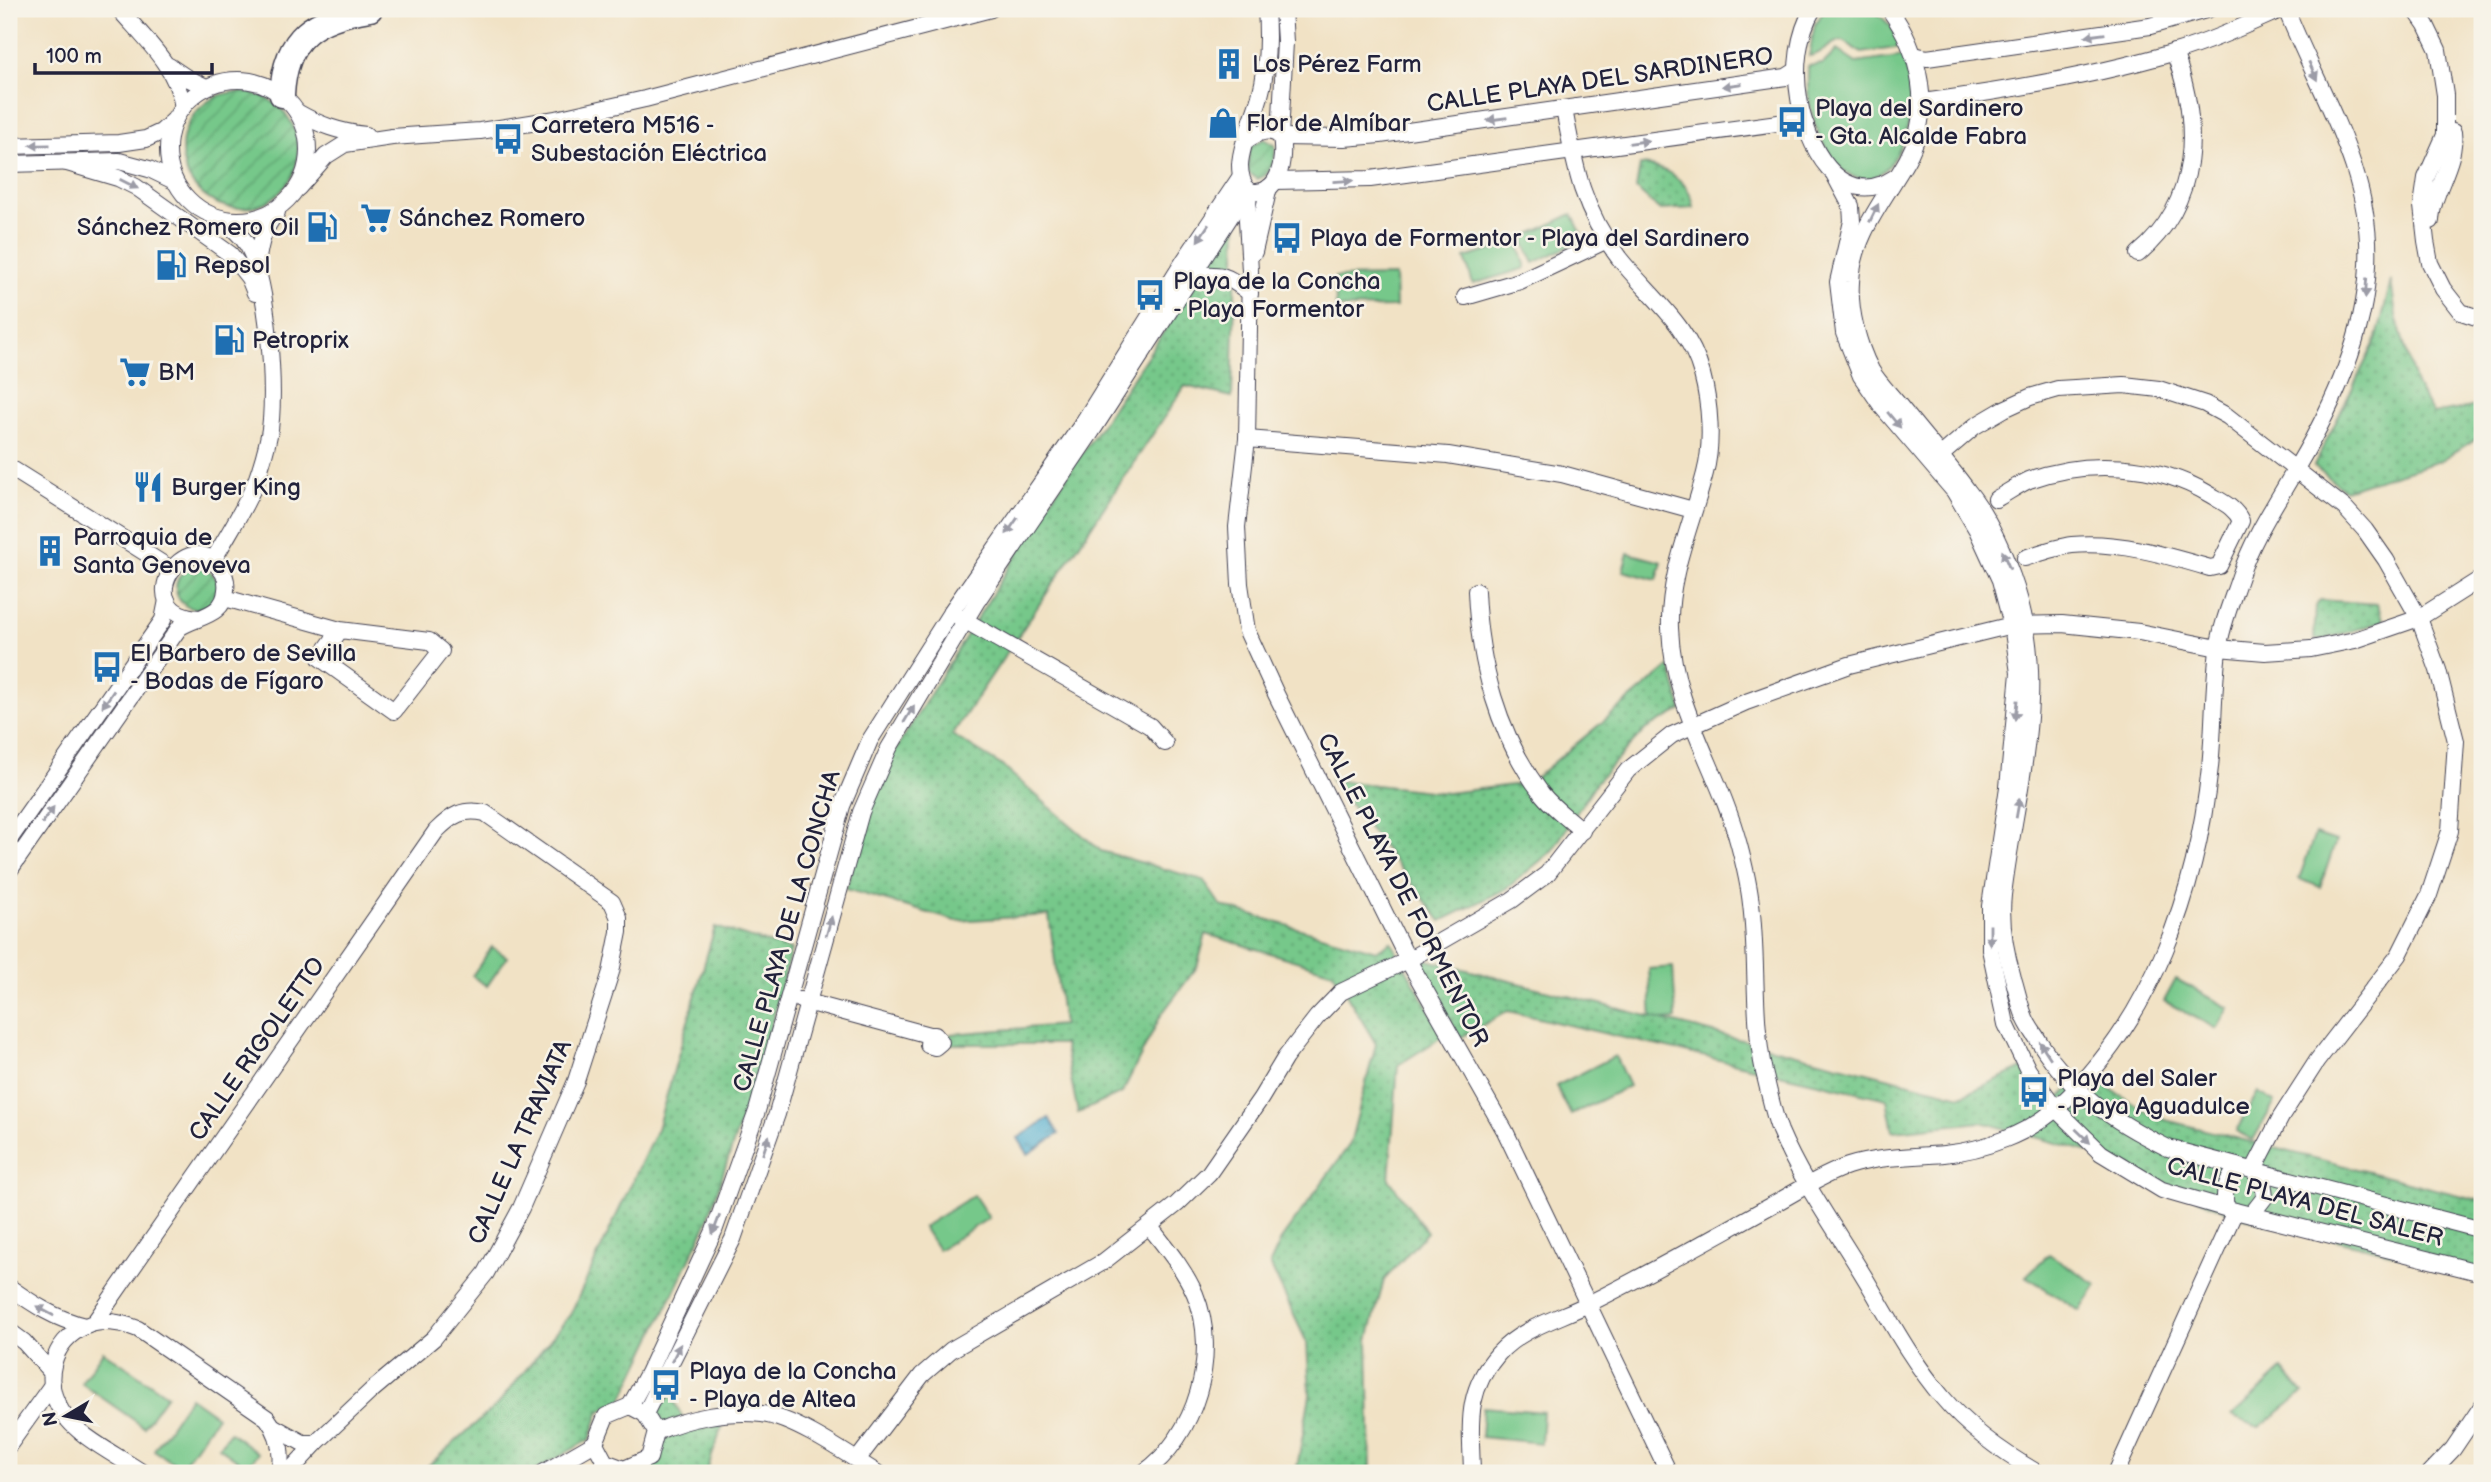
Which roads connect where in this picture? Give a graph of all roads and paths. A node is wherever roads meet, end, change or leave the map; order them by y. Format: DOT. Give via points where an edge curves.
graph roads {
  1 [pos="119,9"];
  2 [pos="370,9"];
  3 [pos="991,9"];
  4 [pos="1266,9"];
  5 [pos="1283,9"];
  6 [pos="1801,9"];
  7 [pos="1813,9"];
  8 [pos="1889,9"];
  9 [pos="2209,9"];
  10 [pos="2284,9"];
  11 [pos="2415,9"];
  12 [pos="1804,25"];
  13 [pos="2174,52"];
  14 [pos="1914,55"];
  15 [pos="165,64"];
  16 [pos="1797,70"];
  17 [pos="206,88"];
  18 [pos="289,104"];
  19 [pos="1922,107"];
  20 [pos="1564,109"];
  21 [pos="179,113"];
  22 [pos="1806,125"];
  23 [pos="1281,136"];
  24 [pos="392,137"];
  25 [pos="1247,140"];
  26 [pos="9,146"];
  27 [pos="1572,151"];
  28 [pos="64,162"];
  29 [pos="9,164"];
  30 [pos="1835,176"];
  31 [pos="1896,177"];
  32 [pos="174,181"];
  33 [pos="1272,184"];
  34 [pos="1246,185"];
  35 [pos="298,188"];
  36 [pos="283,205"];
  37 [pos="216,218"];
  38 [pos="1607,240"];
  39 [pos="2138,254"];
  40 [pos="257,268"];
  41 [pos="1250,271"];
  42 [pos="1191,276"];
  43 [pos="1250,293"];
  44 [pos="1465,297"];
  45 [pos="265,318"];
  46 [pos="2482,319"];
  47 [pos="1247,439"];
  48 [pos="1940,456"];
  49 [pos="9,467"];
  50 [pos="2296,468"];
  51 [pos="1996,499"];
  52 [pos="1693,510"];
  53 [pos="2229,548"];
  54 [pos="2248,554"];
  55 [pos="2025,558"];
  56 [pos="214,562"];
  57 [pos="171,569"];
  58 [pos="2482,578"];
  59 [pos="1476,591"];
  60 [pos="225,598"];
  61 [pos="167,600"];
  62 [pos="958,616"];
  63 [pos="199,618"];
  64 [pos="2419,618"];
  65 [pos="2019,625"];
  66 [pos="340,630"];
  67 [pos="2218,648"];
  68 [pos="1691,726"];
  69 [pos="1165,743"];
  70 [pos="466,811"];
  71 [pos="1582,831"];
  72 [pos="9,840"];
  73 [pos="9,871"];
  74 [pos="1408,960"];
  75 [pos="788,997"];
  76 [pos="807,1002"];
  77 [pos="929,1035"];
  78 [pos="2075,1089"];
  79 [pos="2056,1109"];
  80 [pos="2251,1171"];
  81 [pos="1809,1185"];
  82 [pos="2237,1211"];
  83 [pos="1150,1227"];
  84 [pos="2482,1230"];
  85 [pos="2482,1273"];
  86 [pos="9,1287"];
  87 [pos="113,1296"];
  88 [pos="1587,1305"];
  89 [pos="121,1323"];
  90 [pos="90,1324"];
  91 [pos="9,1331"];
  92 [pos="51,1378"];
  93 [pos="629,1406"];
  94 [pos="2482,1406"];
  95 [pos="61,1410"];
  96 [pos="645,1414"];
  97 [pos="30,1415"];
  98 [pos="274,1427"];
  99 [pos="656,1432"];
  100 [pos="316,1443"];
  101 [pos="595,1443"];
  102 [pos="9,1445"];
  103 [pos="857,1460"];
  104 [pos="603,1468"];
  105 [pos="143,1473"];
  106 [pos="279,1473"];
  107 [pos="288,1473"];
  108 [pos="543,1473"];
  109 [pos="877,1473"];
  110 [pos="1143,1473"];
  111 [pos="1472,1473"];
  112 [pos="1669,1473"];
  113 [pos="2038,1473"];
  114 [pos="2116,1473"];
  115 [pos="2430,1473"];
  1 -- 15 [label="street"];
  2 -- 18 [label="highway" via="320,22 303,35 288,59"];
  3 -- 24 [label="street" via="556,119 480,131"];
  4 -- 25 [label="street" via="1268,41 1261,92"];
  5 -- 23 [label="street"];
  6 -- 12 [label="street"];
  7 -- 12 [label="street"];
  8 -- 14 [label="street" via="1905,30"];
  9 -- 14 [label="street, one-way" via="2150,26 1927,58"];
  10 -- 13 [label="street"];
  10 -- 50 [label="street, one-way" via="2354,163 2368,236 2365,306 2356,340"];
  11 -- 46 [label="street" via="2438,50 2445,96 2445,135 2426,178 2422,206 2430,263 2461,312"];
  12 -- 16 [label="street, CALLE PLAYA DEL SALER"];
  13 -- 19 [label="street" via="2089,75 1930,101"];
  13 -- 39 [label="street" via="2190,106 2191,155 2171,214"];
  14 -- 19 [label="street"];
  15 -- 17 [label="street"];
  15 -- 21 [label="street" via="180,92"];
  16 -- 20 [label="street, CALLE PLAYA DEL SARDINERO, one-way" via="1786,77"];
  16 -- 22 [label="street, CALLE PLAYA DEL SALER"];
  17 -- 18 [label="street" via="245,80 265,85"];
  17 -- 21 [label="street"];
  18 -- 24 [label="street" via="341,133"];
  18 -- 35 [label="street" via="305,130 308,150"];
  19 -- 31 [label="street, CALLE PLAYA DEL SALER" via="1909,157"];
  20 -- 23 [label="street, CALLE PLAYA DEL SARDINERO, one-way" via="1344,138"];
  20 -- 27 [label="street"];
  21 -- 26 [label="street, one-way" via="161,132 146,139"];
  21 -- 32 [label="street" via="169,139"];
  27 -- 22 [label="street, one-way" via="1792,121"];
  22 -- 30 [label="street, CALLE PLAYA DEL SALER"];
  23 -- 25 [label="street" via="1264,132"];
  23 -- 33 [label="street" via="1283,163"];
  24 -- 35 [label="street" via="345,144 326,156"];
  25 -- 34 [label="street" via="1240,165"];
  33 -- 27 [label="street, one-way" via="1370,179"];
  27 -- 38 [label="street" via="1580,186"];
  28 -- 29 [label="street"];
  28 -- 32 [label="street" via="119,161"];
  28 -- 45 [label="street, one-way" via="136,187 230,254 249,278"];
  30 -- 31 [label="street" via="1860,189 1880,187"];
  30 -- 65 [label="street, CALLE PLAYA DEL SALER, one-way" via="1851,206 1852,221 1838,282 1844,333 1861,376 1954,491 1977,530"];
  48 -- 31 [label="street, CALLE PLAYA DEL SALER, one-way" via="1872,371 1856,328 1851,282 1856,256 1880,200"];
  32 -- 37 [label="street" via="185,197"];
  33 -- 34 [label="street" via="1259,191"];
  33 -- 41 [label="street, CALLE PLAYA DE FORMENTOR"];
  34 -- 41 [label="street, CALLE PLAYA DE FORMENTOR"];
  34 -- 42 [label="street, CALLE PLAYA DE LA CONCHA"];
  34 -- 62 [label="street, CALLE PLAYA DE LA CONCHA, one-way" via="1184,261"];
  35 -- 36 [label="street"];
  36 -- 37 [label="street" via="262,217"];
  36 -- 40 [label="street" via="263,233"];
  37 -- 40 [label="street" via="237,231"];
  38 -- 44 [label="street" via="1520,281"];
  38 -- 52 [label="street" via="1687,337 1702,374 1709,421 1706,469"];
  40 -- 45 [label="street"];
  41 -- 43 [label="street, CALLE PLAYA DE FORMENTOR"];
  42 -- 43 [label="street" via="1226,276"];
  42 -- 62 [label="street, CALLE PLAYA DE LA CONCHA" via="1092,431"];
  43 -- 47 [label="street, CALLE PLAYA DE FORMENTOR"];
  45 -- 56 [label="street" via="271,386 269,434 256,482"];
  47 -- 52 [label="street" via="1448,455 1562,474"];
  47 -- 74 [label="street, CALLE PLAYA DE FORMENTOR" via="1237,527 1247,631"];
  48 -- 50 [label="street" via="1975,426 2030,397 2058,389 2124,385 2159,389 2205,404"];
  65 -- 48 [label="street, CALLE PLAYA DEL SALER, one-way" via="2013,578 1992,527"];
  49 -- 57 [label="street"];
  50 -- 54 [label="street"];
  50 -- 64 [label="street" via="2365,530"];
  51 -- 53 [label="street" via="2053,473 2137,468 2194,485 2237,512 2241,521"];
  52 -- 68 [label="street" via="1669,617 1671,655"];
  53 -- 54 [label="street"];
  53 -- 55 [label="street" via="2219,566 2210,568 2142,549 2093,545 2063,547"];
  54 -- 67 [label="street"];
  56 -- 57 [label="street" via="196,556"];
  56 -- 60 [label="street" via="226,578"];
  57 -- 61 [label="street" via="165,584"];
  58 -- 64 [label="street"];
  59 -- 71 [label="street" via="1485,669 1514,749 1543,796"];
  60 -- 63 [label="street" via="215,612"];
  60 -- 66 [label="street"];
  61 -- 63 [label="street" via="180,614"];
  61 -- 72 [label="street, one-way" via="163,620"];
  62 -- 69 [label="street" via="1150,726"];
  62 -- 75 [label="street, CALLE PLAYA DE LA CONCHA" via="870,740 842,806"];
  76 -- 62 [label="street, CALLE PLAYA DE LA CONCHA, one-way" via="861,812"];
  73 -- 63 [label="street, one-way" via="179,628"];
  64 -- 67 [label="street" via="2311,649"];
  64 -- 80 [label="street" via="2456,741 2450,831 2429,895 2399,955 2317,1061"];
  65 -- 67 [label="street" via="2062,624 2139,632"];
  65 -- 68 [label="street" via="1849,665"];
  78 -- 65 [label="street, CALLE PLAYA DEL SALER, one-way" via="2024,1018 2005,949 2003,898 2021,790 2032,680"];
  65 -- 79 [label="street, CALLE PLAYA DEL SALER, one-way" via="2019,673 1990,906 1990,949 2006,1024 2028,1070"];
  66 -- 66 [label="street" via="429,641 440,651 394,711 320,658"];
  67 -- 78 [label="street" via="2200,842 2178,917 2136,1010"];
  68 -- 71 [label="street" via="1672,735 1628,770"];
  68 -- 81 [label="street" via="1724,797 1740,846 1751,904 1763,1068 1780,1130"];
  70 -- 87 [label="street, CALLE RIGOLETTO" via="449,818 436,831"];
  70 -- 100 [label="street, CALLE LA TRAVIATA" via="485,813 612,902 620,918 611,972 576,1081 521,1208 486,1273 434,1338"];
  71 -- 74 [label="street" via="1547,874"];
  74 -- 83 [label="street" via="1341,992 1285,1058 1209,1172"];
  74 -- 88 [label="street, CALLE PLAYA DE FORMENTOR" via="1505,1131"];
  75 -- 76 [label="street"];
  75 -- 93 [label="street, CALLE PLAYA DE LA CONCHA, one-way" via="757,1111 715,1231"];
  76 -- 77 [label="street"];
  96 -- 76 [label="street, CALLE PLAYA DE LA CONCHA, one-way" via="733,1239 776,1114"];
  78 -- 79 [label="street"];
  78 -- 80 [label="street, CALLE PLAYA DEL SALER" via="2127,1128 2168,1148"];
  79 -- 81 [label="street" via="1998,1143 1845,1167"];
  79 -- 82 [label="street, CALLE PLAYA DEL SALER, one-way" via="2101,1153 2162,1189"];
  80 -- 82 [label="street" via="2228,1179 2225,1187"];
  80 -- 82 [label="street" via="2265,1198"];
  80 -- 84 [label="street, CALLE PLAYA DEL SALER"];
  81 -- 88 [label="street"];
  81 -- 113 [label="street" via="1912,1357 1942,1398 2011,1458"];
  82 -- 85 [label="street, CALLE PLAYA DEL SALER"];
  82 -- 114 [label="street"];
  83 -- 103 [label="street" via="1083,1274 951,1350 922,1375"];
  83 -- 110 [label="street" via="1182,1268 1196,1298 1205,1338 1201,1379 1188,1423"];
  90 -- 86 [label="street, one-way" via="66,1322"];
  87 -- 89 [label="street" via="111,1308"];
  87 -- 90 [label="street, CALLE RIGOLETTO"];
  88 -- 111 [label="street" via="1521,1333 1482,1376 1471,1402"];
  88 -- 112 [label="street, CALLE PLAYA DE FORMENTOR"];
  89 -- 90 [label="street"];
  89 -- 98 [label="street" via="138,1329"];
  90 -- 92 [label="street, CALLE RIGOLETTO" via="63,1344 54,1358"];
  91 -- 92 [label="street" via="24,1342"];
  92 -- 95 [label="street"];
  92 -- 97 [label="street"];
  93 -- 96 [label="street"];
  93 -- 101 [label="street" via="606,1416"];
  94 -- 115 [label="street"];
  95 -- 97 [label="street" via="43,1407"];
  95 -- 105 [label="street" via="76,1430"];
  96 -- 99 [label="street"];
  97 -- 102 [label="street"];
  98 -- 100 [label="street" via="303,1443"];
  98 -- 106 [label="street" via="281,1446"];
  99 -- 103 [label="street" via="710,1416 763,1414 806,1430"];
  99 -- 104 [label="street" via="649,1458 624,1469"];
  100 -- 107 [label="street, CALLE LA TRAVIATA"];
  101 -- 104 [label="street"];
  101 -- 108 [label="street"];
  103 -- 109 [label="street"];
}
